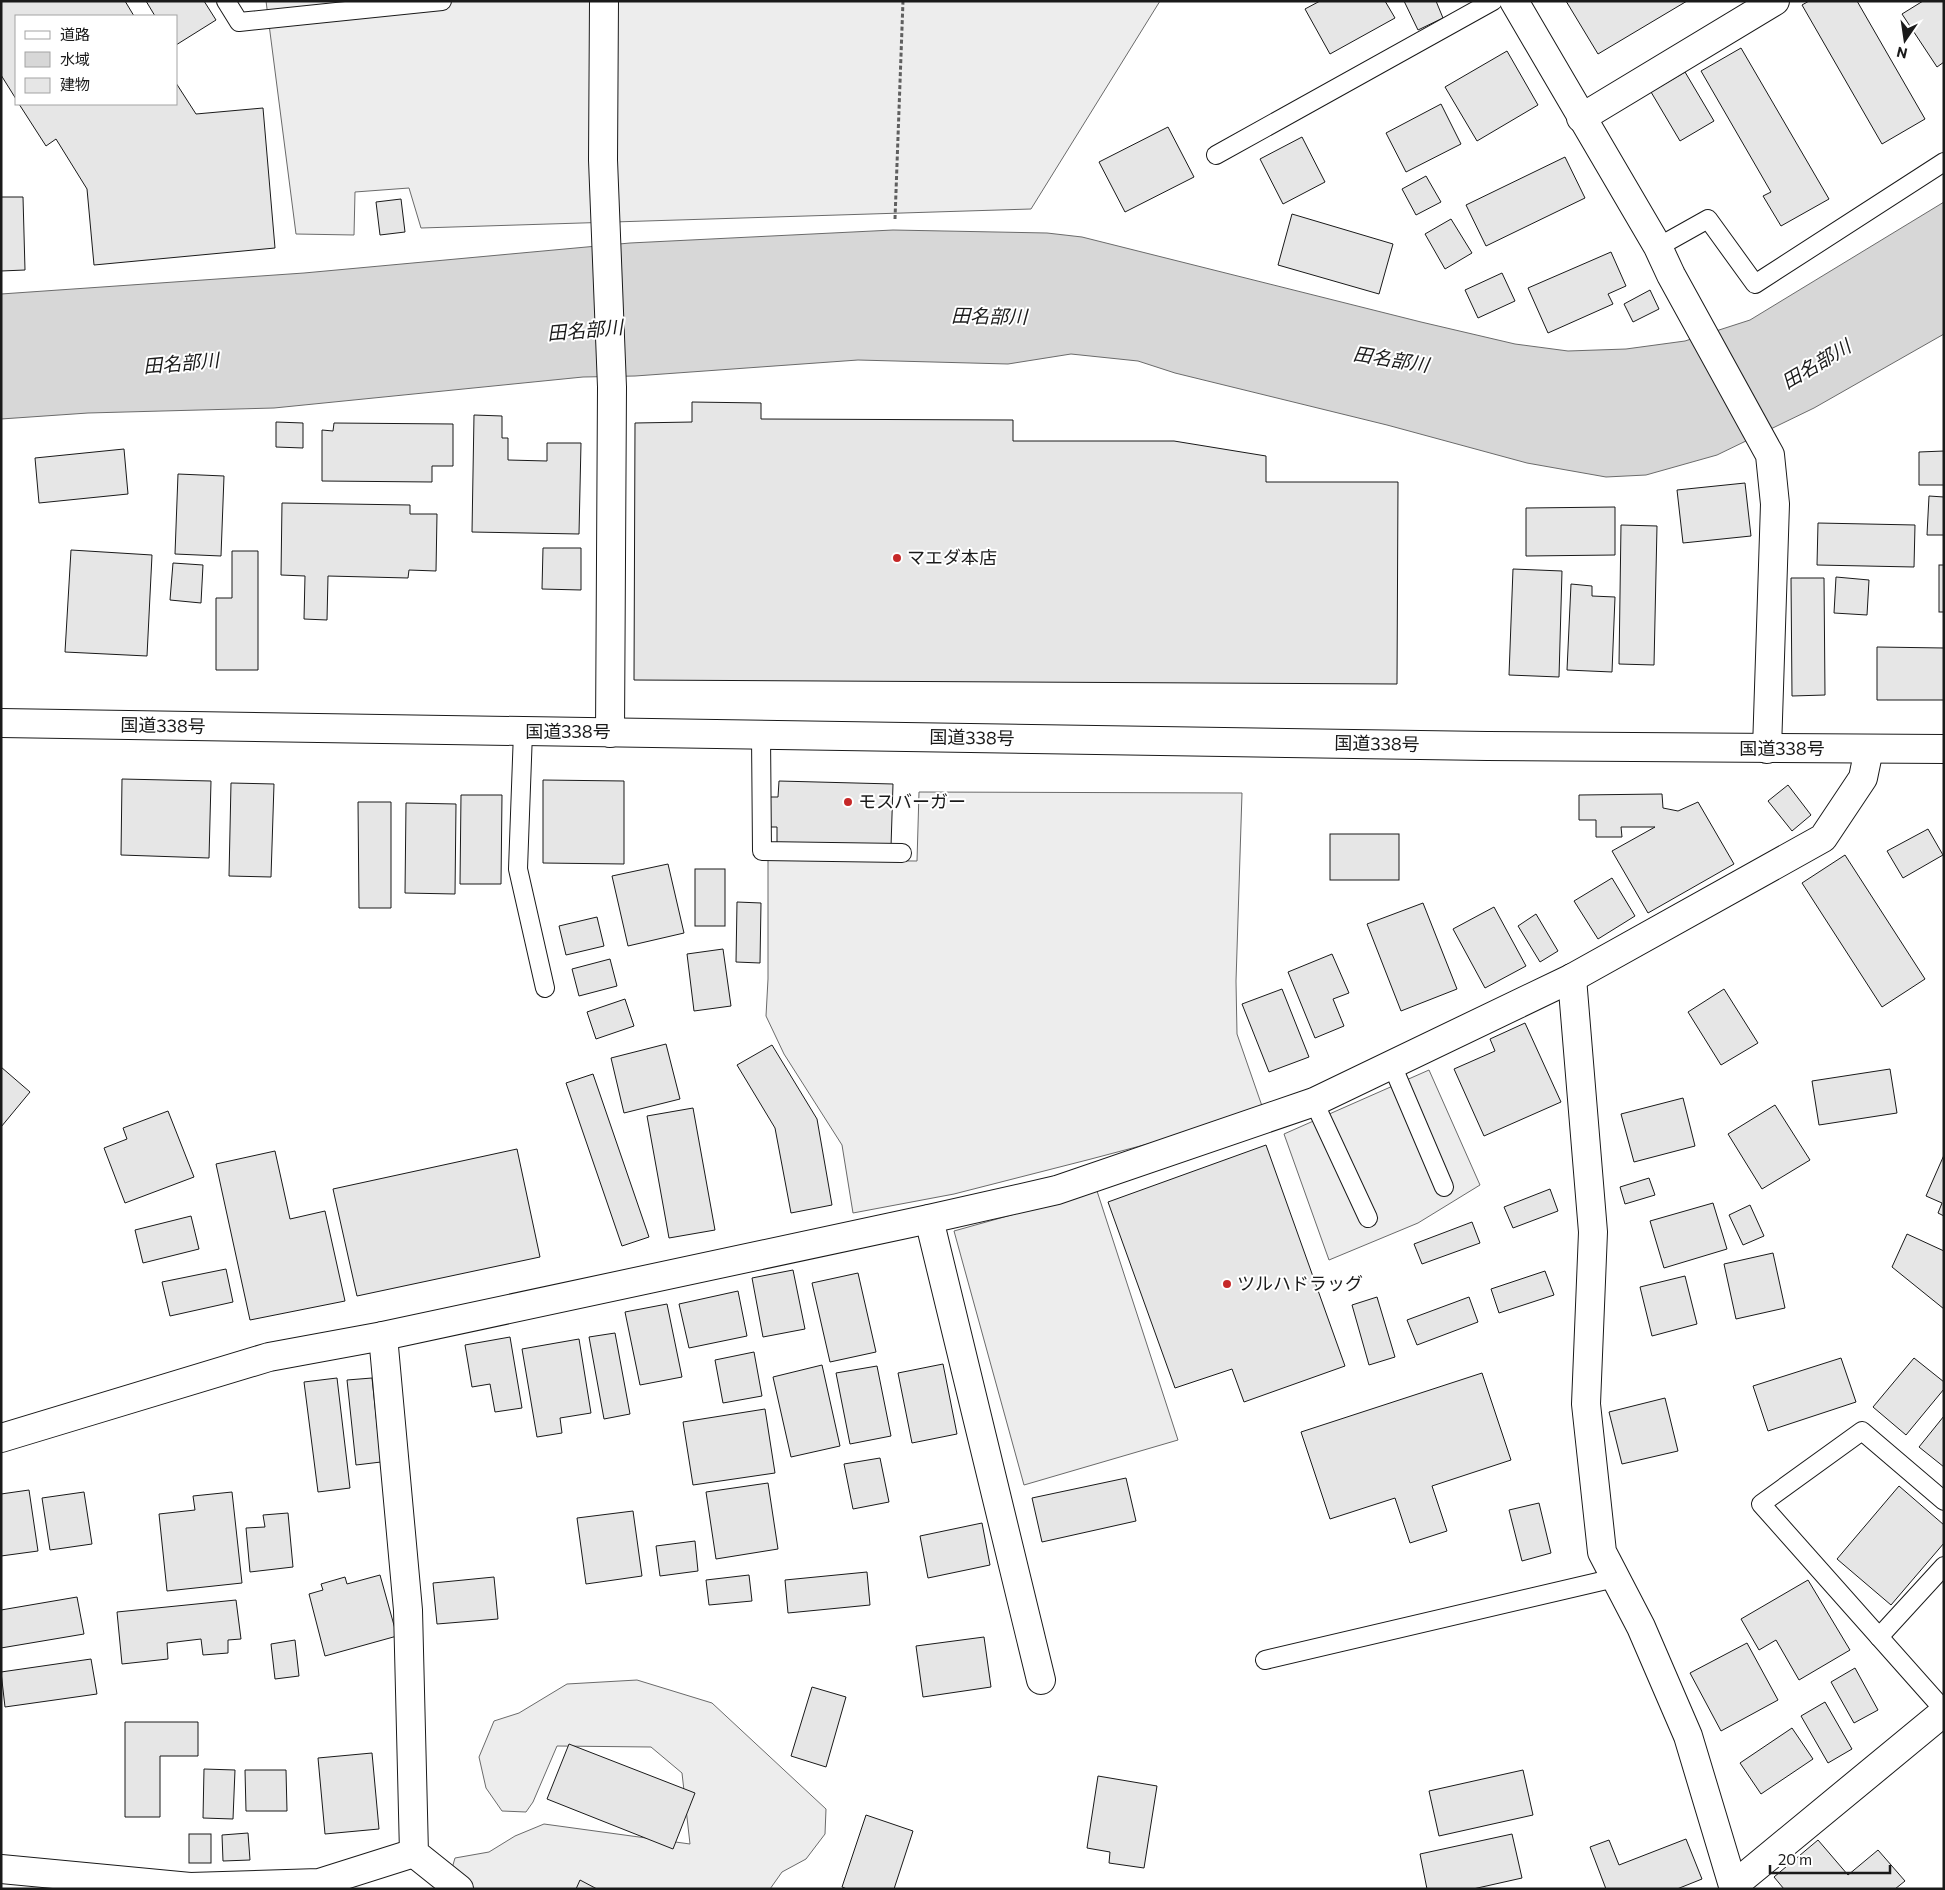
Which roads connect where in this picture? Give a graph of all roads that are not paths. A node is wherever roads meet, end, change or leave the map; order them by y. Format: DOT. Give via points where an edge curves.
graph roads {
  1 [pos="226,1"];
  2 [pos="442,1"];
  3 [pos="604,1"];
  4 [pos="1493,1"];
  5 [pos="1514,1"];
  6 [pos="1775,1"];
  7 [pos="1581,118"];
  8 [pos="1216,155"];
  9 [pos="1944,162"];
  10 [pos="1658,247"];
  11 [pos="1,723"];
  12 [pos="524,732"];
  13 [pos="610,732"];
  14 [pos="761,735"];
  15 [pos="1767,749"];
  16 [pos="1869,749"];
  17 [pos="1944,749"];
  18 [pos="902,853"];
  19 [pos="1572,978"];
  20 [pos="545,988"];
  21 [pos="1392,1065"];
  22 [pos="1314,1102"];
  23 [pos="1444,1187"];
  24 [pos="1368,1218"];
  25 [pos="929,1219"];
  26 [pos="383,1336"];
  27 [pos="1,1438"];
  28 [pos="1944,1501"];
  29 [pos="1944,1566"];
  30 [pos="1615,1578"];
  31 [pos="1879,1637"];
  32 [pos="1265,1660"];
  33 [pos="1041,1680"];
  34 [pos="1940,1720"];
  35 [pos="414,1853"];
  36 [pos="1,1869"];
  37 [pos="354,1881"];
  38 [pos="1733,1887"];
  39 [pos="459,1889"];
  1 -- 2 [label="lane" via="238,22"];
  3 -- 13 [label="main road" via="603,160 612,387"];
  4 -- 8 [label="lane"];
  5 -- 7 [label="main road"];
  6 -- 7 [label="main road"];
  7 -- 10 [label="main road"];
  9 -- 10 [label="lane" via="1754,284 1708,219"];
  10 -- 15 [label="main road" via="1770,455 1776,504"];
  11 -- 12 [label="main road, 国道338号"];
  12 -- 13 [label="main road, 国道338号"];
  12 -- 20 [label="lane" via="518,869"];
  13 -- 14 [label="main road, 国道338号"];
  14 -- 15 [label="main road, 国道338号"];
  14 -- 18 [label="lane" via="762,851"];
  15 -- 16 [label="main road, 国道338号"];
  16 -- 17 [label="main road, 国道338号"];
  16 -- 19 [label="main road" via="1863,778 1822,838"];
  19 -- 21 [label="main road"];
  19 -- 30 [label="main road" via="1593,1232 1586,1404 1602,1552"];
  21 -- 22 [label="main road"];
  21 -- 23 [label="lane"];
  22 -- 24 [label="lane"];
  22 -- 25 [label="main road" via="1057,1190"];
  25 -- 26 [label="main road"];
  25 -- 33 [label="main road"];
  26 -- 27 [label="main road" via="270,1357"];
  26 -- 35 [label="main road" via="408,1610"];
  28 -- 31 [label="lane" via="1862,1431 1761,1504"];
  29 -- 31 [label="lane"];
  30 -- 32 [label="lane"];
  30 -- 38 [label="main road" via="1641,1627 1688,1736"];
  31 -- 34 [label="lane"];
  34 -- 38 [label="main road"];
  35 -- 37 [label="main road"];
  35 -- 39 [label="main road"];
  36 -- 37 [label="main road" via="190,1887"];
}
